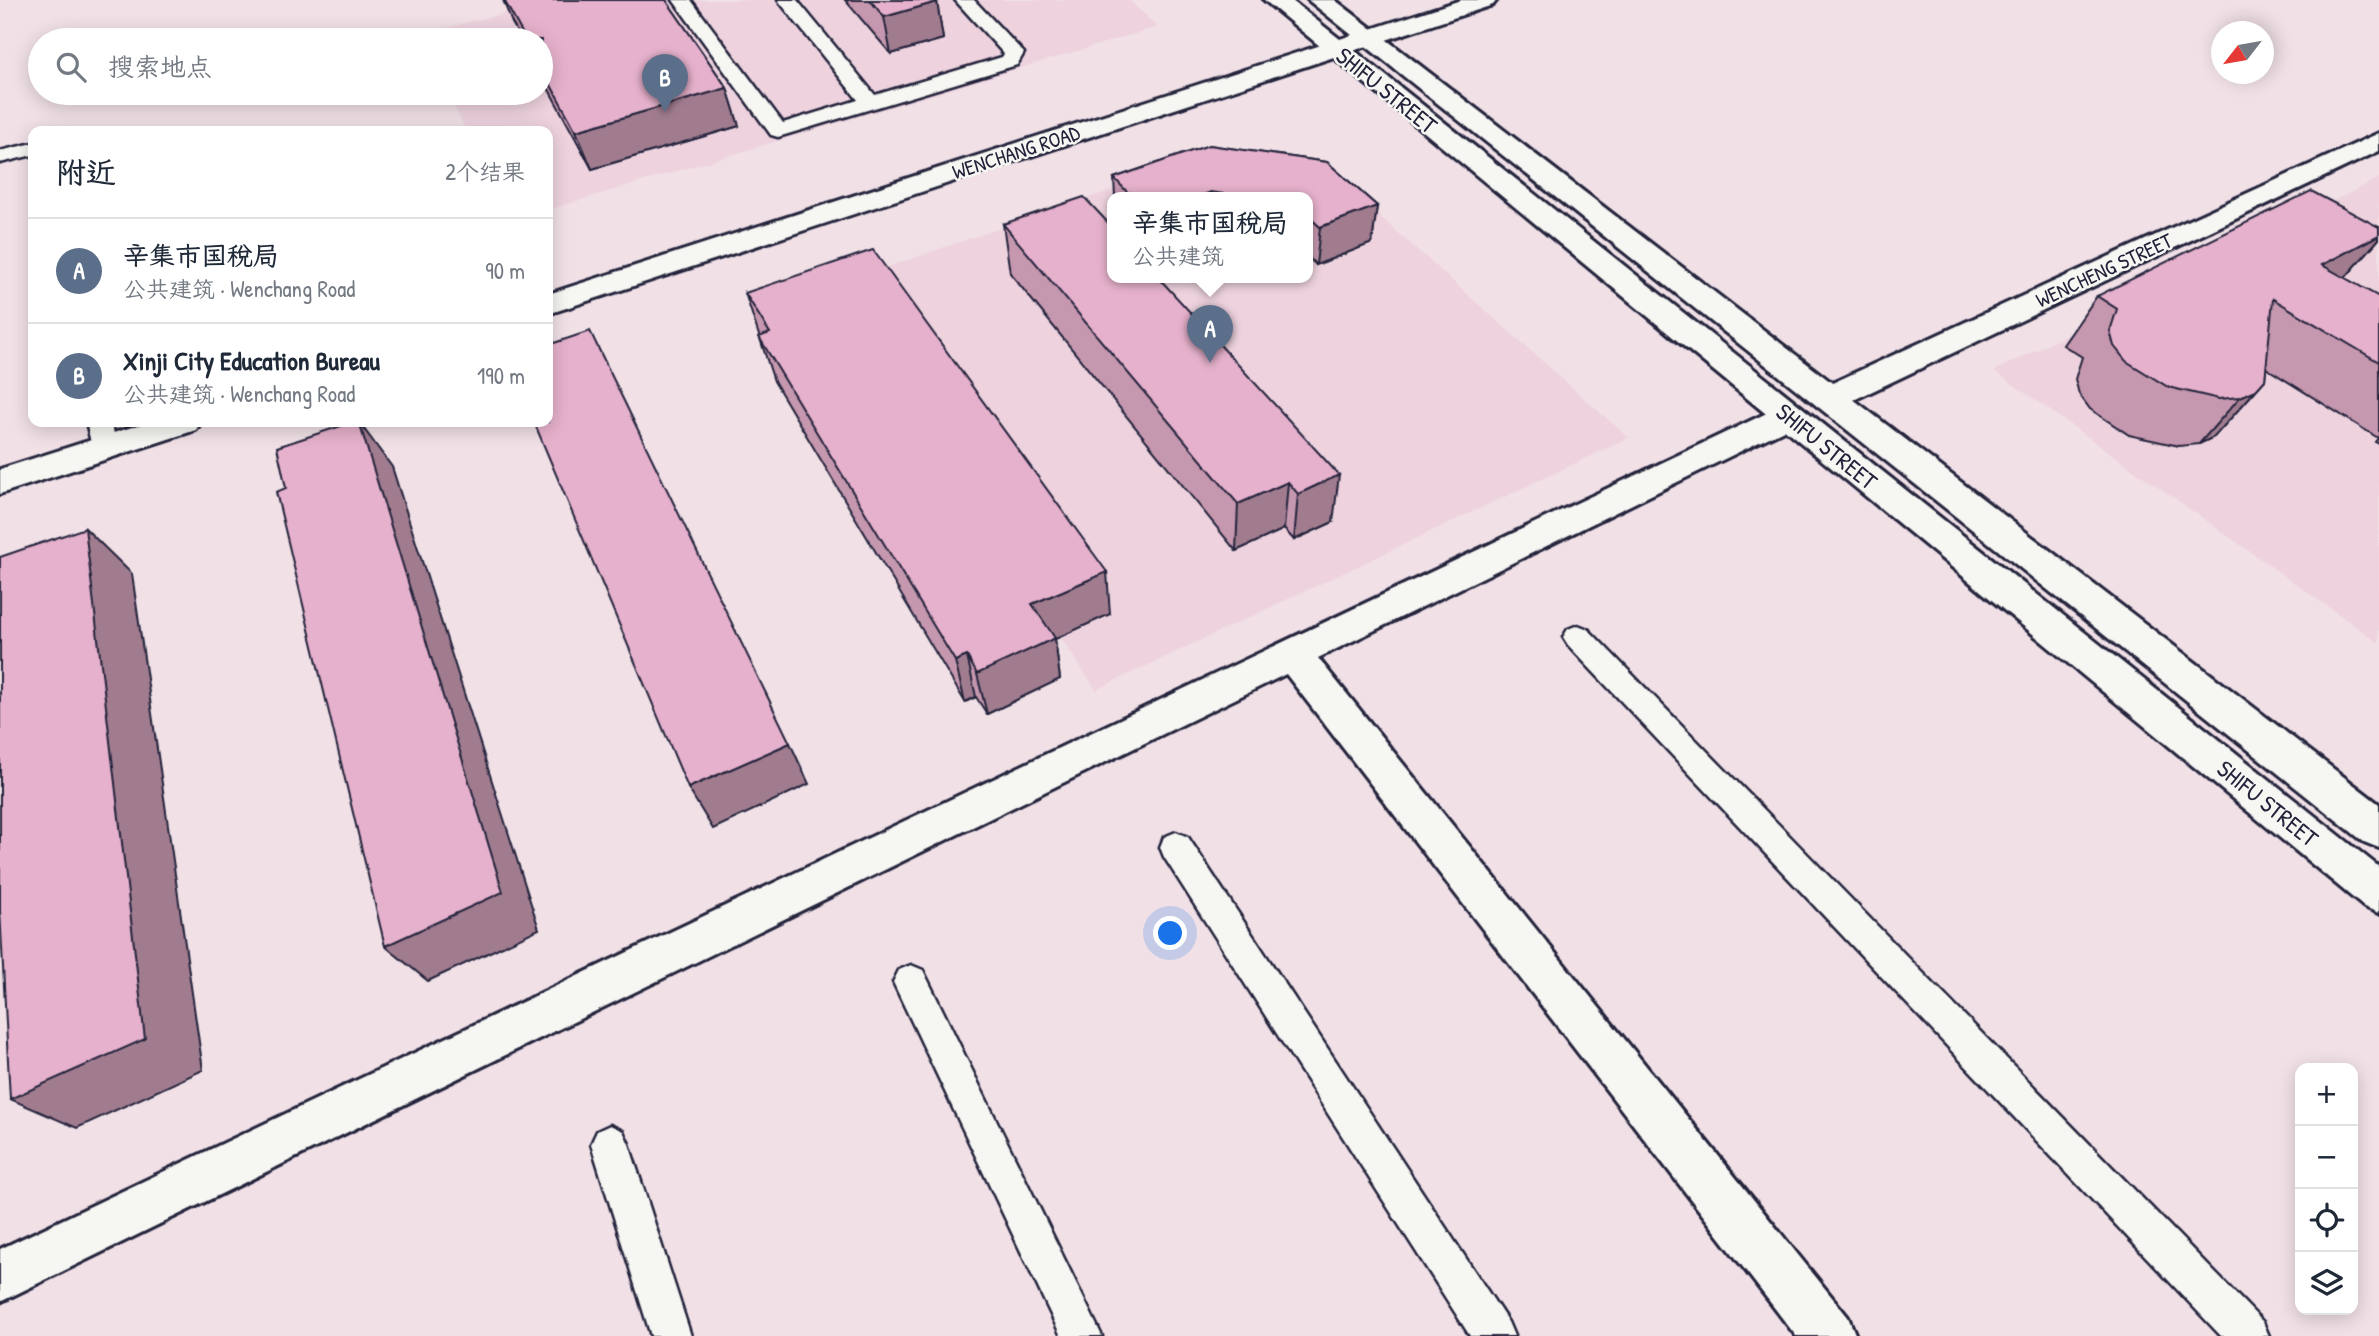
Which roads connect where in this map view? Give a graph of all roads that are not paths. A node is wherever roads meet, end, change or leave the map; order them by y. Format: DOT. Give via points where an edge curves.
graph roads {
  1 [pos="682,0"];
  2 [pos="787,0"];
  3 [pos="965,0"];
  4 [pos="1276,0"];
  5 [pos="1320,0"];
  6 [pos="1485,0"];
  7 [pos="1368,38"];
  8 [pos="1336,48"];
  9 [pos="871,103"];
  10 [pos="2379,141"];
  11 [pos="28,150"];
  12 [pos="0,157"];
  13 [pos="553,302"];
  14 [pos="1829,398"];
  15 [pos="1788,414"];
  16 [pos="152,427"];
  17 [pos="101,435"];
  18 [pos="0,482"];
  19 [pos="1578,637"];
  20 [pos="1292,653"];
  21 [pos="2379,828"];
  22 [pos="1176,847"];
  23 [pos="2379,892"];
  24 [pos="911,982"];
  25 [pos="610,1144"];
  26 [pos="0,1276"];
  27 [pos="671,1336"];
  28 [pos="1082,1336"];
  29 [pos="1494,1336"];
  30 [pos="1829,1336"];
  31 [pos="2249,1336"];
  1 -- 9 [label="lane" via="779,131"];
  2 -- 9 [label="lane"];
  3 -- 9 [label="lane" via="1014,52 1010,61"];
  4 -- 8 [label="street, SHIFU STREET"];
  5 -- 7 [label="street, SHIFU STREET"];
  6 -- 7 [label="street, WENCHANG ROAD"];
  7 -- 8 [label="street, WENCHANG ROAD"];
  7 -- 14 [label="street, SHIFU STREET"];
  8 -- 13 [label="street, WENCHANG ROAD"];
  8 -- 15 [label="street, SHIFU STREET"];
  10 -- 14 [label="street, WENCHENG STREET"];
  11 -- 12 [label="lane"];
  14 -- 21 [label="street, SHIFU STREET"];
  15 -- 20 [label="street"];
  15 -- 23 [label="street, SHIFU STREET"];
  16 -- 17 [label="street"];
  17 -- 18 [label="street"];
  19 -- 31 [label="lane"];
  20 -- 26 [label="street"];
  20 -- 30 [label="street"];
  22 -- 29 [label="lane"];
  24 -- 28 [label="lane"];
  25 -- 27 [label="lane"];
}
